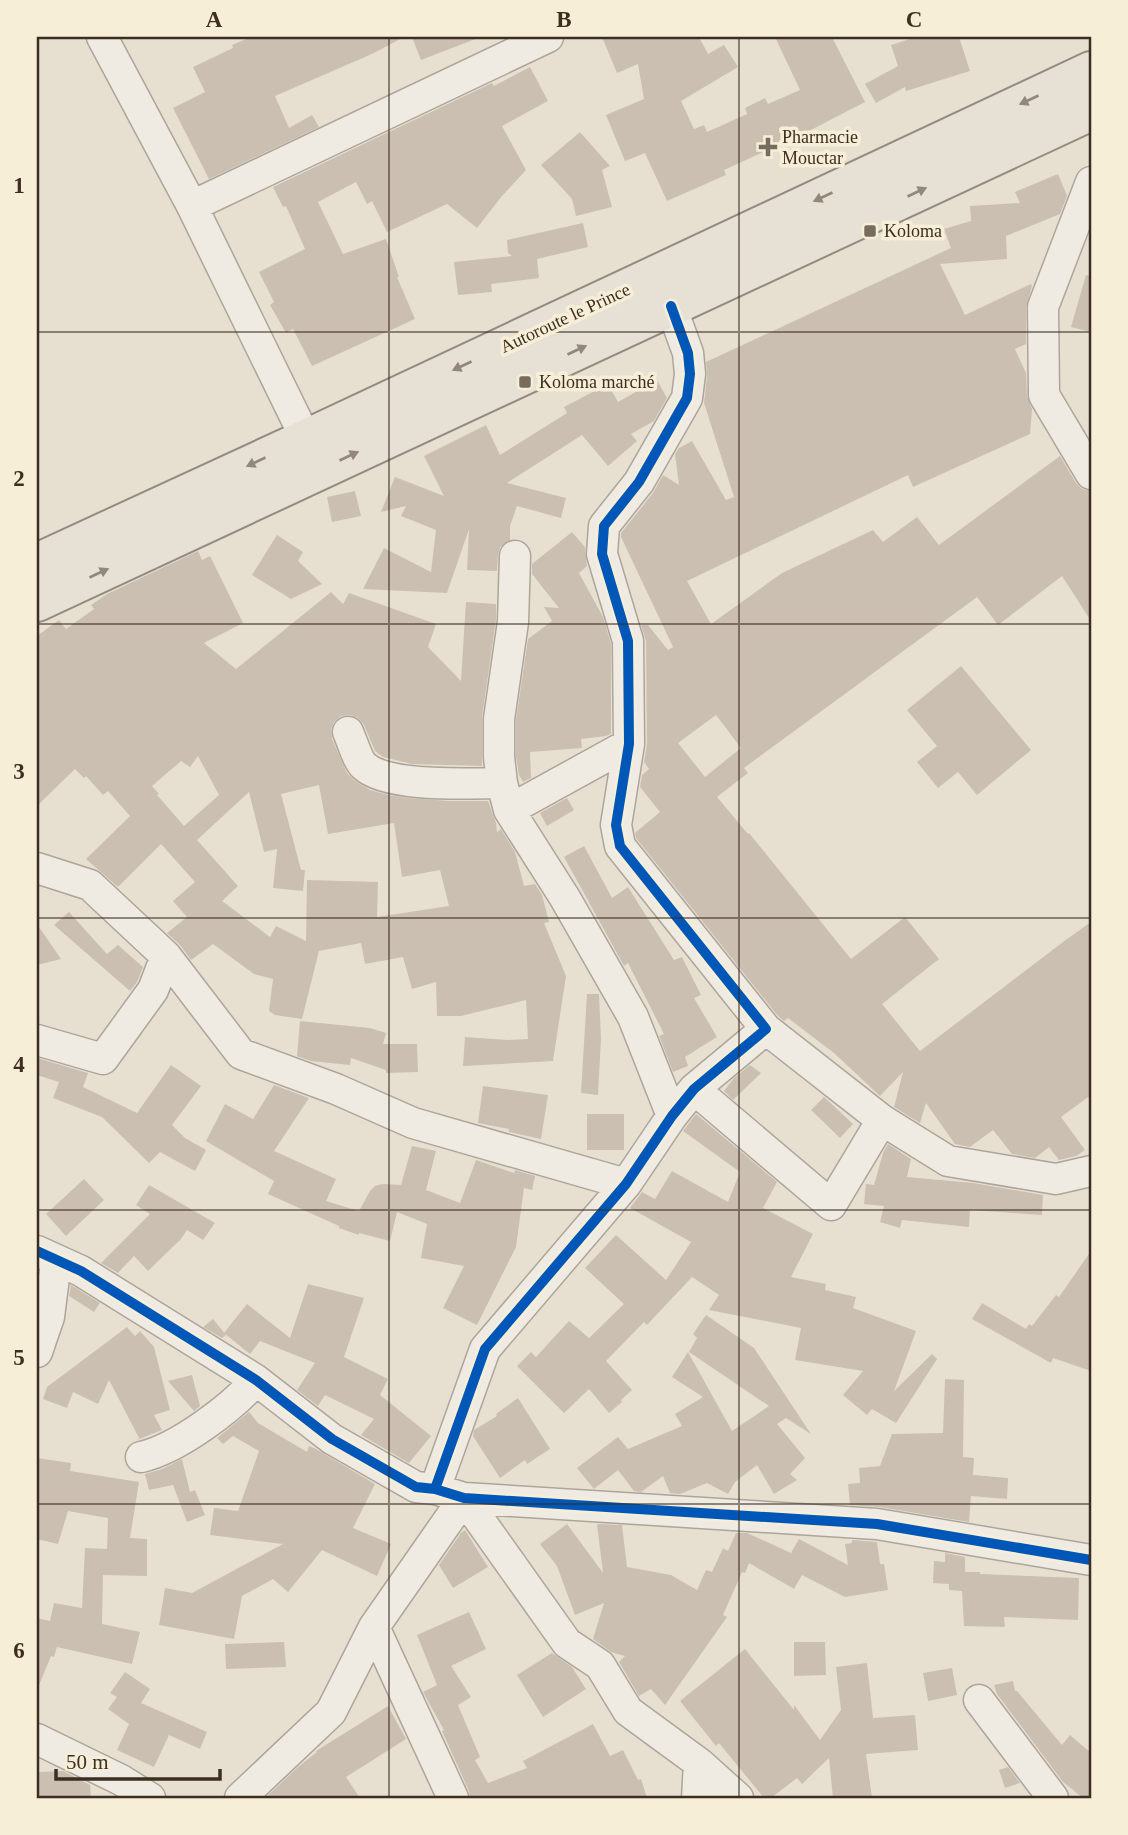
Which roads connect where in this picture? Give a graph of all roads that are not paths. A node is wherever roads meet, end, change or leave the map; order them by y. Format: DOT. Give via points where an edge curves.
graph roads {
  1 [pos="102,37"];
  2 [pos="548,37"];
  3 [pos="1091,71"];
  4 [pos="1091,111"];
  5 [pos="1091,181"];
  6 [pos="192,206"];
  7 [pos="671,306"];
  8 [pos="306,439"];
  9 [pos="1091,474"];
  10 [pos="515,556"];
  11 [pos="37,563"];
  12 [pos="37,602"];
  13 [pos="348,732"];
  14 [pos="629,744"];
  15 [pos="505,796"];
  16 [pos="37,868"];
  17 [pos="166,956"];
  18 [pos="766,1029"];
  19 [pos="37,1040"];
  20 [pos="694,1090"];
  21 [pos="672,1116"];
  22 [pos="882,1120"];
  23 [pos="1091,1171"];
  24 [pos="626,1184"];
  25 [pos="47,1256"];
  26 [pos="37,1352"];
  27 [pos="256,1380"];
  28 [pos="141,1457"];
  29 [pos="435,1489"];
  30 [pos="464,1499"];
  31 [pos="1091,1560"];
  32 [pos="374,1627"];
  33 [pos="979,1700"];
  34 [pos="37,1739"];
  35 [pos="699,1763"];
  36 [pos="150,1798"];
  37 [pos="240,1798"];
  38 [pos="453,1798"];
  39 [pos="697,1798"];
  40 [pos="738,1798"];
  41 [pos="1053,1798"];
  1 -- 6 [label="street"];
  2 -- 6 [label="street"];
  3 -- 8 [label="main road, Autoroute le Prince, one-way"];
  7 -- 4 [label="main road, Autoroute le Prince, one-way"];
  5 -- 9 [label="street" via="1043,307 1044,395"];
  6 -- 8 [label="street"];
  12 -- 7 [label="main road, Autoroute le Prince, one-way"];
  7 -- 14 [label="street" via="688,353 687,398 639,482 604,526 602,554 628,641"];
  8 -- 11 [label="main road, Autoroute le Prince, one-way"];
  10 -- 15 [label="street" via="513,622 499,719"];
  13 -- 15 [label="street" via="363,766 382,776"];
  14 -- 15 [label="street"];
  14 -- 18 [label="street" via="616,825 620,846"];
  15 -- 21 [label="street" via="633,1017"];
  16 -- 17 [label="street" via="90,885"];
  17 -- 19 [label="street" via="153,990 103,1059"];
  17 -- 24 [label="street" via="241,1054 414,1123"];
  18 -- 20 [label="street"];
  18 -- 22 [label="street"];
  20 -- 21 [label="street"];
  20 -- 22 [label="street" via="831,1205"];
  21 -- 24 [label="street"];
  22 -- 23 [label="street" via="948,1161 1056,1179"];
  24 -- 29 [label="street" via="485,1349"];
  25 -- 26 [label="street" via="49,1317"];
  25 -- 27 [label="street" via="80,1271"];
  27 -- 28 [label="street" via="193,1434"];
  27 -- 29 [label="street" via="332,1439 416,1487"];
  29 -- 30 [label="street"];
  30 -- 31 [label="street" via="877,1524"];
  30 -- 32 [label="street"];
  30 -- 35 [label="street" via="567,1643 600,1665 628,1711"];
  32 -- 37 [label="street" via="331,1712"];
  32 -- 38 [label="street"];
  33 -- 41 [label="street"];
  34 -- 36 [label="street"];
  35 -- 39 [label="street"];
  35 -- 40 [label="street"];
}
